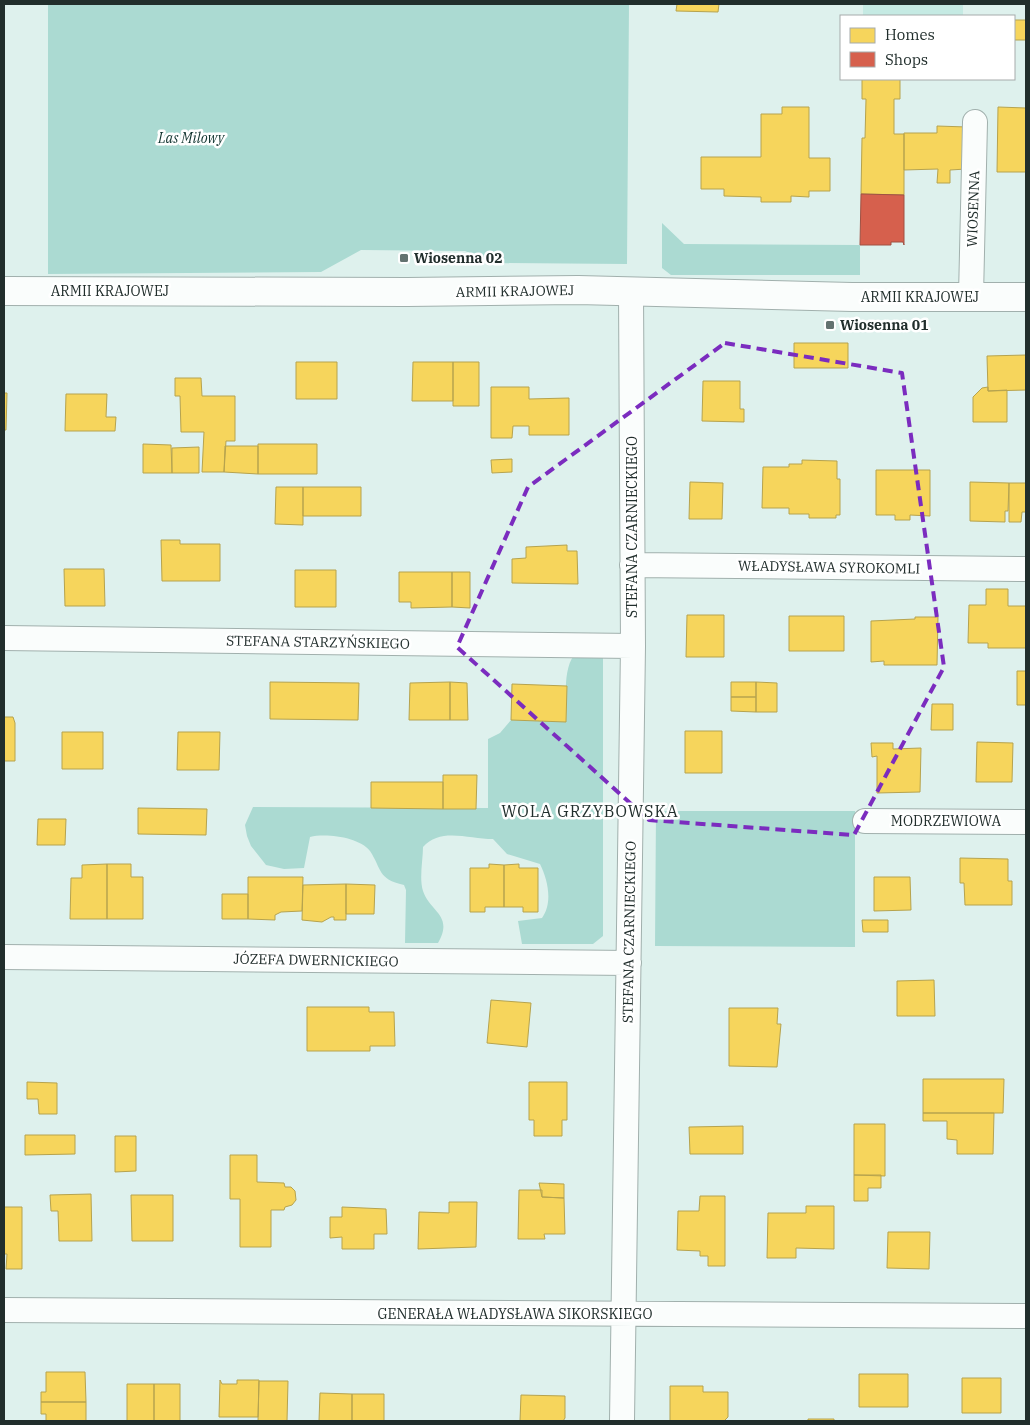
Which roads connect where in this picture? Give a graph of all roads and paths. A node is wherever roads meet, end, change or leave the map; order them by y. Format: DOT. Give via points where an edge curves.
graph roads {
  1 [pos="976,122"];
  2 [pos="4,291"];
  3 [pos="631,292"];
  4 [pos="971,296"];
  5 [pos="1026,297"];
  6 [pos="632,565"];
  7 [pos="1026,569"];
  8 [pos="4,638"];
  9 [pos="633,646"];
  10 [pos="865,821"];
  11 [pos="1026,822"];
  12 [pos="4,957"];
  13 [pos="629,963"];
  14 [pos="4,1310"];
  15 [pos="622,1315"];
  16 [pos="1026,1316"];
  17 [pos="622,1421"];
  1 -- 4 [label="street, WIOSENNA"];
  2 -- 3 [label="street, ARMII KRAJOWEJ"];
  3 -- 4 [label="street, ARMII KRAJOWEJ"];
  3 -- 6 [label="street, STEFANA CZARNIECKIEGO"];
  4 -- 5 [label="street, ARMII KRAJOWEJ"];
  6 -- 7 [label="street, WŁADYSŁAWA SYROKOMLI"];
  6 -- 9 [label="street, STEFANA CZARNIECKIEGO"];
  8 -- 9 [label="street, STEFANA STARZYŃSKIEGO"];
  9 -- 13 [label="street, STEFANA CZARNIECKIEGO"];
  10 -- 11 [label="street, MODRZEWIOWA"];
  12 -- 13 [label="street, JÓZEFA DWERNICKIEGO"];
  13 -- 15 [label="street, STEFANA CZARNIECKIEGO"];
  14 -- 15 [label="street, GENERAŁA WŁADYSŁAWA SIKORSKIEGO"];
  15 -- 16 [label="street, GENERAŁA WŁADYSŁAWA SIKORSKIEGO"];
  15 -- 17 [label="street, STEFANA CZARNIECKIEGO"];
}
